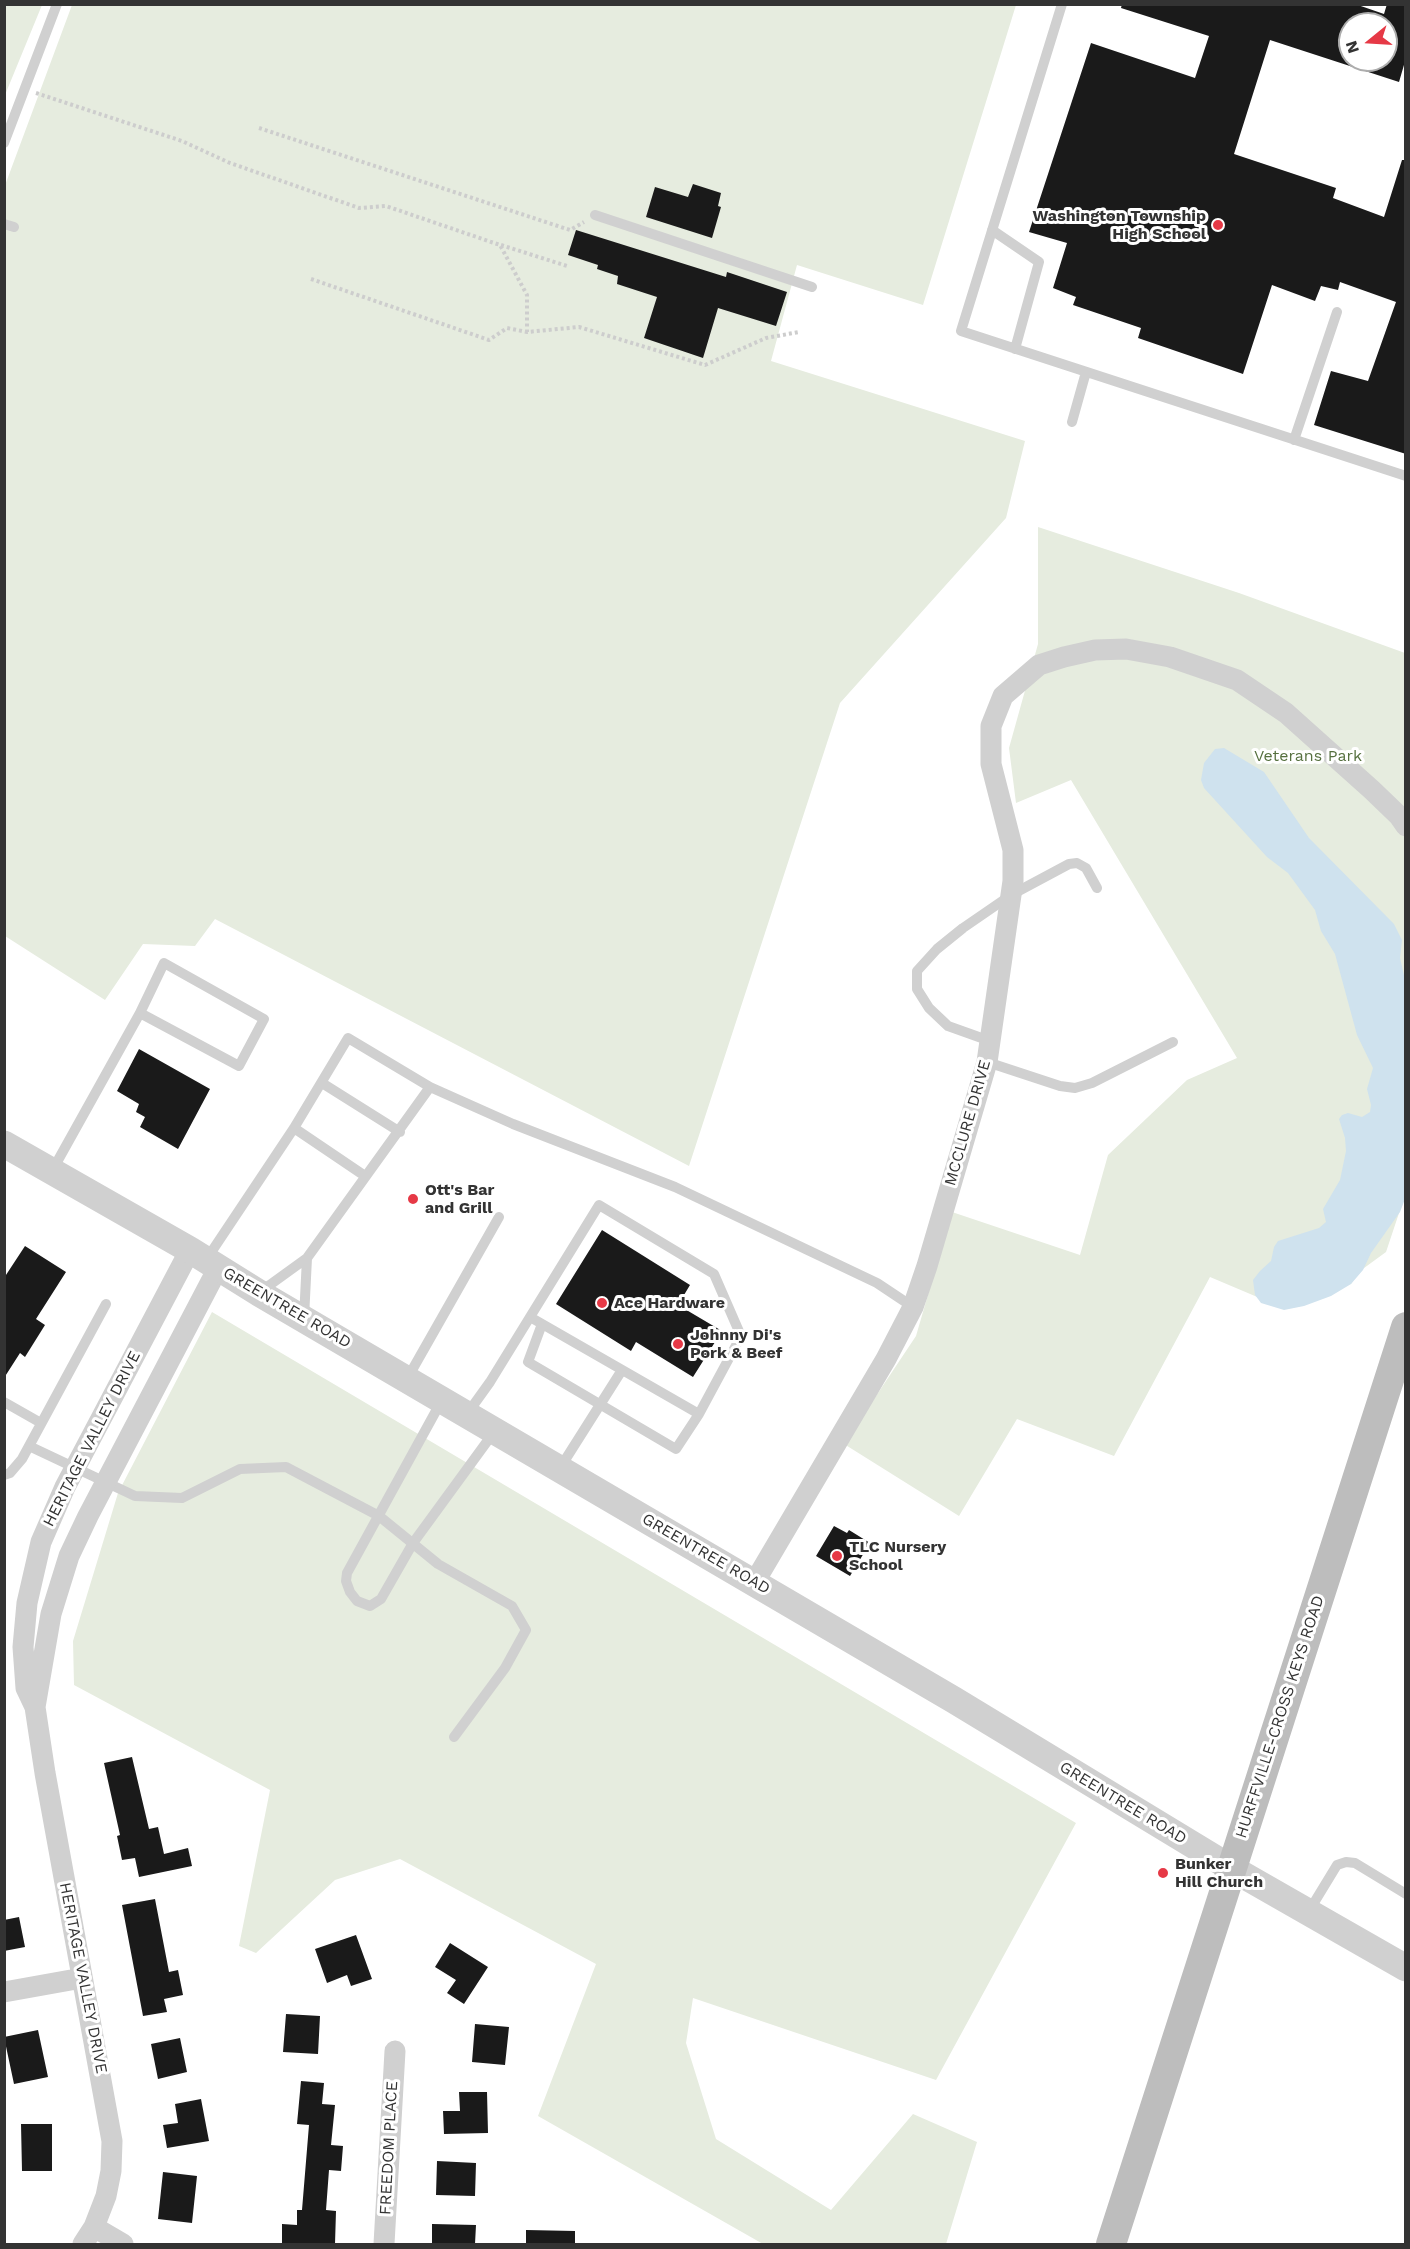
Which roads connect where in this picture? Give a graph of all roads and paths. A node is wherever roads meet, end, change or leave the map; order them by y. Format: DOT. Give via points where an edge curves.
graph roads {
  1 [pos="57,4"];
  2 [pos="1062,4"];
  3 [pos="25,90"];
  4 [pos="259,128"];
  5 [pos="4,143"];
  6 [pos="595,215"];
  7 [pos="992,230"];
  8 [pos="500,245"];
  9 [pos="567,266"];
  10 [pos="311,279"];
  11 [pos="813,287"];
  12 [pos="1337,312"];
  13 [pos="527,332"];
  14 [pos="799,332"];
  15 [pos="1015,349"];
  16 [pos="1086,372"];
  17 [pos="1072,422"];
  18 [pos="1294,440"];
  19 [pos="1406,476"];
  20 [pos="1406,826"];
  21 [pos="1097,888"];
  22 [pos="1011,895"];
  23 [pos="140,1013"];
  24 [pos="990,1041"];
  25 [pos="1173,1042"];
  26 [pos="987,1062"];
  27 [pos="322,1083"];
  28 [pos="430,1087"];
  29 [pos="294,1128"];
  30 [pos="400,1132"];
  31 [pos="4,1144"];
  32 [pos="52,1171"];
  33 [pos="365,1176"];
  34 [pos="500,1217"];
  35 [pos="307,1258"];
  36 [pos="205,1260"];
  37 [pos="259,1293"];
  38 [pos="106,1304"];
  39 [pos="913,1306"];
  40 [pos="530,1317"];
  41 [pos="304,1319"];
  42 [pos="542,1324"];
  43 [pos="1406,1327"];
  44 [pos="622,1370"];
  45 [pos="407,1379"];
  46 [pos="442,1399"];
  47 [pos="4,1402"];
  48 [pos="601,1405"];
  49 [pos="467,1414"];
  50 [pos="699,1414"];
  51 [pos="41,1423"];
  52 [pos="495,1431"];
  53 [pos="29,1446"];
  54 [pos="74,1469"];
  55 [pos="560,1469"];
  56 [pos="4,1475"];
  57 [pos="105,1484"];
  58 [pos="379,1516"];
  59 [pos="413,1543"];
  60 [pos="754,1583"];
  61 [pos="36,1707"];
  62 [pos="454,1737"];
  63 [pos="1231,1868"];
  64 [pos="1406,1894"];
  65 [pos="1308,1912"];
  66 [pos="1402,1963"];
  67 [pos="82,1978"];
  68 [pos="4,1992"];
  69 [pos="395,2051"];
  70 [pos="88,2236"];
  71 [pos="123,2244"];
  72 [pos="384,2244"];
  73 [pos="1111,2244"];
  1 -- 3 [label="lane"];
  2 -- 7 [label="lane"];
  3 -- 5 [label="lane"];
  3 -- 8 [label="path" via="182,141 230,163 359,208 386,206"];
  4 -- 6 [label="path" via="570,230"];
  6 -- 11 [label="lane"];
  7 -- 15 [label="lane" via="1039,262"];
  7 -- 15 [label="lane" via="961,331"];
  8 -- 9 [label="path"];
  8 -- 13 [label="path" via="527,295"];
  10 -- 13 [label="path" via="489,340 507,328"];
  12 -- 18 [label="lane"];
  13 -- 14 [label="path" via="579,327 705,365 766,338"];
  15 -- 16 [label="lane"];
  16 -- 17 [label="lane"];
  16 -- 18 [label="lane"];
  18 -- 19 [label="lane"];
  20 -- 22 [label="street, MCCLURE DRIVE" via="1286,713 1237,680 1170,657 1126,649 1095,650 1039,665 1003,696 991,726 991,764 1013,850"];
  21 -- 22 [label="lane" via="1086,868 1077,863"];
  22 -- 24 [label="street, MCCLURE DRIVE"];
  22 -- 24 [label="lane" via="937,949 917,971 917,989 929,1008 948,1026"];
  23 -- 23 [label="lane" via="238,1066 264,1019 164,963"];
  23 -- 32 [label="lane"];
  24 -- 26 [label="street, MCCLURE DRIVE"];
  25 -- 26 [label="lane" via="1075,1088"];
  26 -- 39 [label="street, MCCLURE DRIVE"];
  27 -- 28 [label="lane" via="348,1038"];
  27 -- 29 [label="lane"];
  27 -- 30 [label="lane"];
  28 -- 30 [label="lane"];
  28 -- 39 [label="lane" via="675,1187 877,1282"];
  29 -- 33 [label="lane"];
  29 -- 36 [label="lane"];
  30 -- 33 [label="lane"];
  31 -- 32 [label="street, GREENTREE ROAD"];
  32 -- 36 [label="street, GREENTREE ROAD"];
  33 -- 35 [label="lane"];
  34 -- 45 [label="lane"];
  35 -- 37 [label="lane"];
  35 -- 41 [label="lane"];
  36 -- 37 [label="street, GREENTREE ROAD"];
  36 -- 54 [label="street, HERITAGE VALLEY DRIVE"];
  36 -- 57 [label="street, HERITAGE VALLEY DRIVE"];
  37 -- 41 [label="street, GREENTREE ROAD"];
  38 -- 51 [label="lane"];
  39 -- 60 [label="street, MCCLURE DRIVE"];
  40 -- 42 [label="lane"];
  40 -- 49 [label="lane"];
  40 -- 50 [label="lane" via="599,1205 714,1274 741,1336"];
  41 -- 45 [label="street, GREENTREE ROAD"];
  42 -- 44 [label="lane"];
  42 -- 48 [label="lane" via="528,1362"];
  43 -- 63 [label="main road, HURFFVILLE-CROSS KEYS ROAD"];
  44 -- 48 [label="lane"];
  44 -- 50 [label="lane"];
  45 -- 46 [label="street, GREENTREE ROAD"];
  46 -- 49 [label="street, GREENTREE ROAD"];
  46 -- 58 [label="lane"];
  47 -- 51 [label="lane"];
  48 -- 50 [label="lane" via="676,1449"];
  48 -- 55 [label="lane"];
  49 -- 52 [label="street, GREENTREE ROAD"];
  51 -- 53 [label="lane"];
  52 -- 55 [label="street, GREENTREE ROAD"];
  52 -- 59 [label="lane"];
  53 -- 54 [label="lane"];
  53 -- 56 [label="lane" via="10,1473"];
  54 -- 57 [label="lane"];
  54 -- 61 [label="street, HERITAGE VALLEY DRIVE" via="41,1542 27,1603 24,1666 26,1688"];
  55 -- 60 [label="street, GREENTREE ROAD"];
  57 -- 58 [label="lane" via="135,1496 182,1498 240,1469 286,1467"];
  57 -- 61 [label="street, HERITAGE VALLEY DRIVE" via="60,1584 51,1614"];
  58 -- 59 [label="lane"];
  58 -- 59 [label="lane" via="347,1574 350,1592 357,1601 370,1606 381,1599"];
  59 -- 62 [label="lane" via="438,1564 512,1606 526,1630 505,1668"];
  60 -- 63 [label="street, GREENTREE ROAD"];
  61 -- 67 [label="street, HERITAGE VALLEY DRIVE" via="40,1749"];
  63 -- 65 [label="street, GREENTREE ROAD"];
  63 -- 73 [label="main road, HURFFVILLE-CROSS KEYS ROAD"];
  64 -- 65 [label="lane" via="1355,1863 1346,1862 1337,1865"];
  65 -- 66 [label="street, GREENTREE ROAD"];
  67 -- 68 [label="street"];
  67 -- 70 [label="street, HERITAGE VALLEY DRIVE" via="112,2141 108,2184"];
  69 -- 72 [label="street, FREEDOM PLACE"];
  70 -- 71 [label="street"];
}
